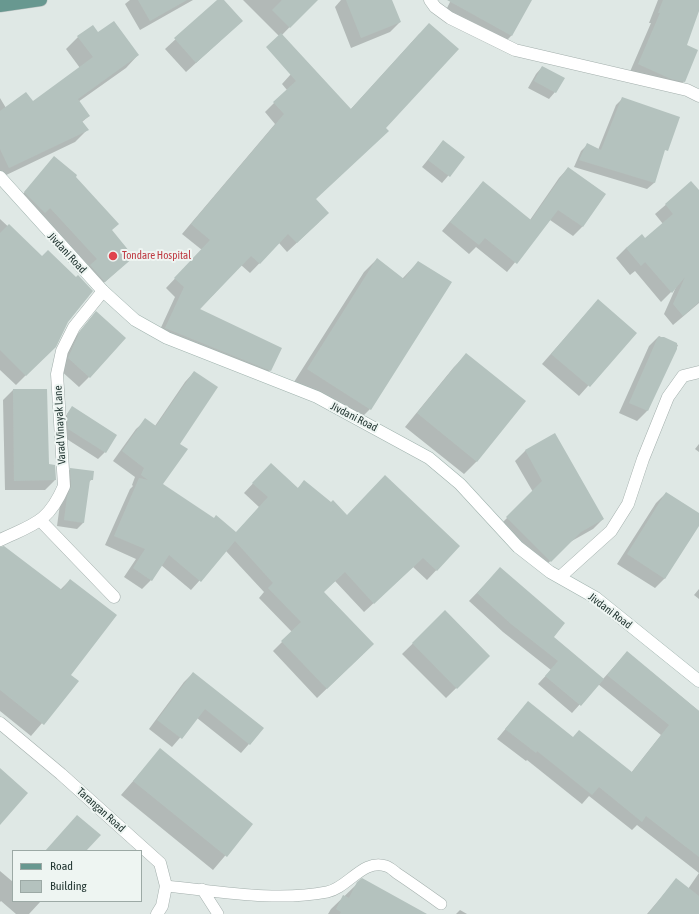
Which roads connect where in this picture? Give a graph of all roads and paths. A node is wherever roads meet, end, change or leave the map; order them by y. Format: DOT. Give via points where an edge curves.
graph roads {
  1 [pos="41,0"];
  2 [pos="430,0"];
  3 [pos="0,6"];
  4 [pos="699,96"];
  5 [pos="0,177"];
  6 [pos="103,291"];
  7 [pos="699,371"];
  8 [pos="40,520"];
  9 [pos="0,540"];
  10 [pos="560,577"];
  11 [pos="114,598"];
  12 [pos="699,681"];
  13 [pos="0,723"];
  14 [pos="166,886"];
  15 [pos="202,889"];
  16 [pos="441,904"];
  17 [pos="157,914"];
  18 [pos="218,914"];
  1 -- 3 [label="main road"];
  2 -- 4 [label="street" via="450,18 515,50 687,90"];
  5 -- 6 [label="street, Jivdani Road"];
  6 -- 8 [label="street, Varad Vinayak Lane" via="74,327 62,351 57,374 64,486 50,512"];
  6 -- 10 [label="street, Jivdani Road" via="135,320 167,338 317,397 429,458 460,484 518,546"];
  7 -- 10 [label="street" via="683,376 668,397 628,504 611,531"];
  8 -- 9 [label="street, Varad Vinayak Lane"];
  8 -- 11 [label="street"];
  10 -- 12 [label="street, Jivdani Road" via="596,598"];
  13 -- 14 [label="street, Tarangan Road" via="160,863"];
  14 -- 15 [label="lane"];
  14 -- 17 [label="street, Tarangan Road" via="162,906"];
  15 -- 16 [label="lane" via="261,895 328,892 346,884 372,865 386,866"];
  15 -- 18 [label="lane"];
}
